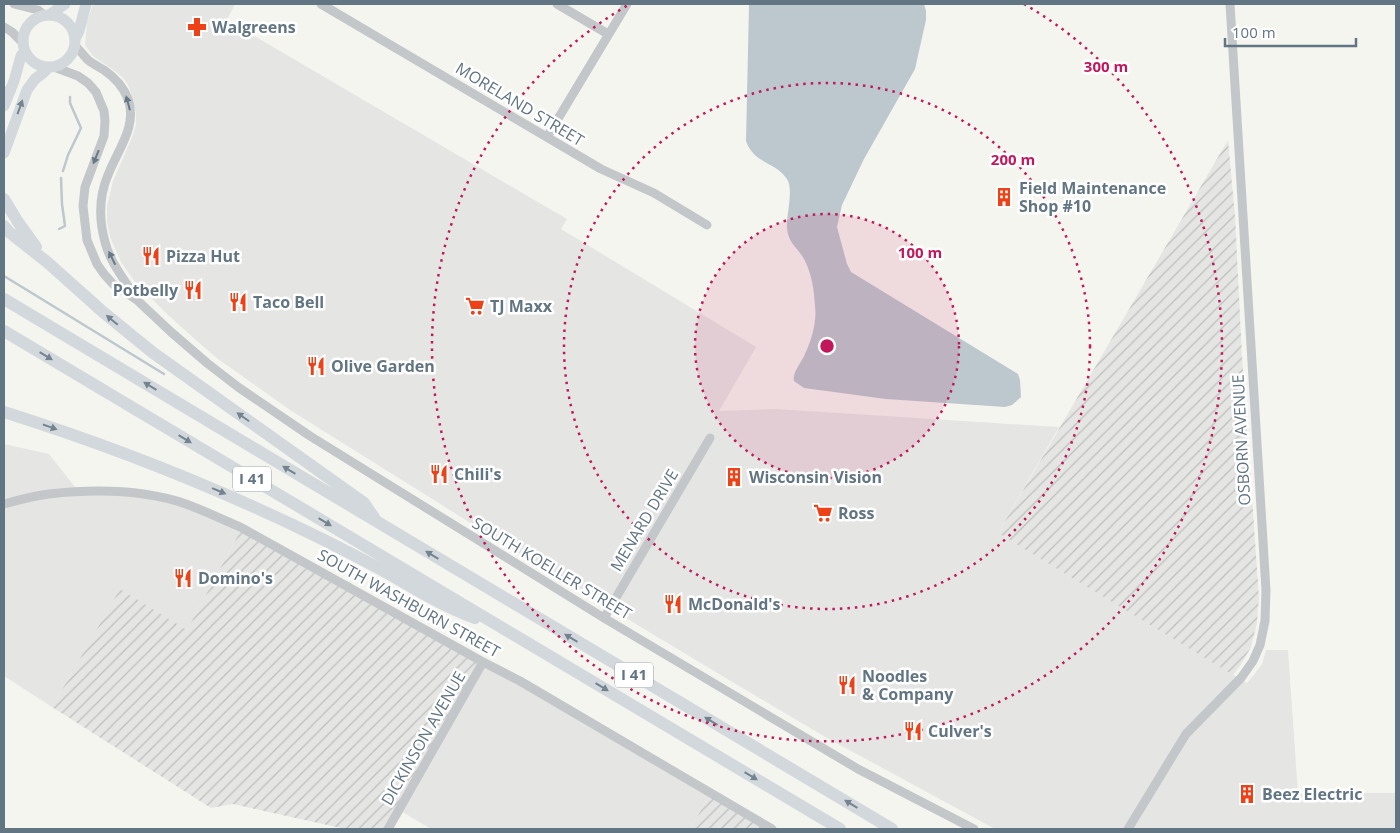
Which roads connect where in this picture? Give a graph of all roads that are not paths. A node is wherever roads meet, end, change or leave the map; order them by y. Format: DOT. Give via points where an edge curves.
graph roads {
  1 [pos="14,4"];
  2 [pos="65,4"];
  3 [pos="86,4"];
  4 [pos="321,4"];
  5 [pos="558,4"];
  6 [pos="627,4"];
  7 [pos="1230,4"];
  8 [pos="46,15"];
  9 [pos="4,27"];
  10 [pos="608,34"];
  11 [pos="75,42"];
  12 [pos="24,47"];
  13 [pos="51,67"];
  14 [pos="7,94"];
  15 [pos="4,106"];
  16 [pos="547,137"];
  17 [pos="4,153"];
  18 [pos="4,199"];
  19 [pos="707,224"];
  20 [pos="4,226"];
  21 [pos="47,262"];
  22 [pos="4,299"];
  23 [pos="137,300"];
  24 [pos="4,331"];
  25 [pos="4,412"];
  26 [pos="710,438"];
  27 [pos="4,504"];
  28 [pos="376,522"];
  29 [pos="604,618"];
  30 [pos="500,626"];
  31 [pos="483,662"];
  32 [pos="388,829"];
  33 [pos="772,829"];
  34 [pos="840,829"];
  35 [pos="892,829"];
  36 [pos="974,829"];
  37 [pos="1128,829"];
  1 -- 8 [label="street"];
  2 -- 8 [label="main road"];
  3 -- 11 [label="main road"];
  4 -- 16 [label="street, MORELAND STREET"];
  5 -- 10 [label="street"];
  6 -- 10 [label="street"];
  7 -- 37 [label="street, OSBORN AVENUE" via="1266,590 1265,621 1253,661 1241,678 1186,734"];
  8 -- 11 [label="main road" via="58,16 67,22 73,29"];
  8 -- 12 [label="main road" via="28,25"];
  9 -- 12 [label="street"];
  10 -- 16 [label="street"];
  11 -- 13 [label="main road" via="68,60"];
  23 -- 11 [label="street, SOUTH KOELLER STREET, one-way" via="110,256 101,216 103,190 128,128 128,99 116,80 89,60"];
  12 -- 13 [label="main road" via="34,63"];
  12 -- 14 [label="main road"];
  17 -- 13 [label="main road, one-way" via="27,90"];
  13 -- 23 [label="street, SOUTH KOELLER STREET, one-way" via="69,71 88,83 102,105 104,136 83,196 87,240 104,274"];
  14 -- 15 [label="main road"];
  16 -- 19 [label="street, MORELAND STREET"];
  18 -- 21 [label="highway"];
  20 -- 21 [label="highway"];
  28 -- 21 [label="highway, one-way" via="364,503 152,352"];
  28 -- 22 [label="highway, I 41, one-way"];
  23 -- 29 [label="street, SOUTH KOELLER STREET" via="207,363 276,414"];
  24 -- 30 [label="highway, I 41, one-way"];
  25 -- 30 [label="highway, one-way" via="222,492 320,538 454,611"];
  26 -- 29 [label="street, MENARD DRIVE"];
  27 -- 31 [label="street, SOUTH WASHBURN STREET" via="47,494 98,491 126,492 184,503 242,528"];
  35 -- 28 [label="highway, I 41, one-way"];
  29 -- 36 [label="street, SOUTH KOELLER STREET" via="858,769"];
  30 -- 34 [label="highway, I 41, one-way"];
  31 -- 32 [label="street, DICKINSON AVENUE"];
  31 -- 33 [label="street, SOUTH WASHBURN STREET"];
}
